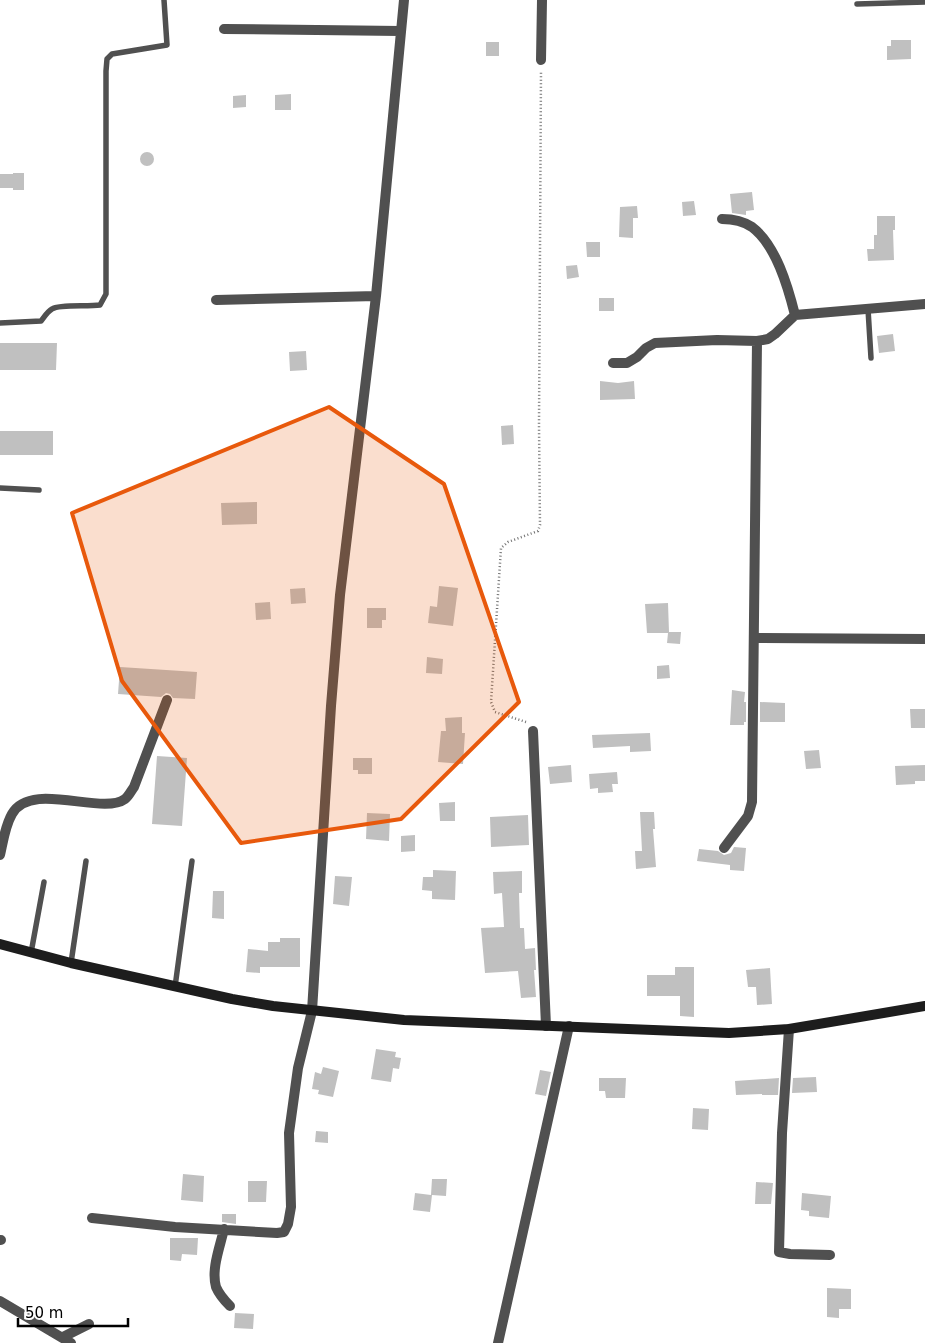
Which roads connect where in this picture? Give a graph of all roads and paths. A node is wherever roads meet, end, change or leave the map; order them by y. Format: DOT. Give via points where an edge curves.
graph roads {
  1 [pos="164,0"];
  2 [pos="404,0"];
  3 [pos="542,0"];
  4 [pos="925,2"];
  5 [pos="857,4"];
  6 [pos="224,29"];
  7 [pos="400,31"];
  8 [pos="541,60"];
  9 [pos="722,218"];
  10 [pos="376,296"];
  11 [pos="216,300"];
  12 [pos="925,304"];
  13 [pos="868,309"];
  14 [pos="795,315"];
  15 [pos="0,323"];
  16 [pos="758,341"];
  17 [pos="871,358"];
  18 [pos="613,363"];
  19 [pos="0,488"];
  20 [pos="40,490"];
  21 [pos="755,638"];
  22 [pos="925,638"];
  23 [pos="168,700"];
  24 [pos="534,731"];
  25 [pos="724,848"];
  26 [pos="0,855"];
  27 [pos="86,861"];
  28 [pos="192,861"];
  29 [pos="44,882"];
  30 [pos="0,944"];
  31 [pos="31,953"];
  32 [pos="71,963"];
  33 [pos="175,987"];
  34 [pos="925,1006"];
  35 [pos="312,1011"];
  36 [pos="546,1026"];
  37 [pos="569,1026"];
  38 [pos="789,1030"];
  39 [pos="92,1218"];
  40 [pos="224,1229"];
  41 [pos="830,1255"];
  42 [pos="0,1301"];
  43 [pos="230,1306"];
  44 [pos="89,1324"];
  45 [pos="67,1340"];
  46 [pos="498,1343"];
  1 -- 15 [label="lane" via="167,46 112,54 107,59 106,294 100,305 56,307 41,321"];
  2 -- 7 [label="street"];
  3 -- 8 [label="street"];
  4 -- 5 [label="lane"];
  6 -- 7 [label="street"];
  7 -- 10 [label="street"];
  8 -- 24 [label="path" via="540,525 538,531 508,542 501,548 491,702 495,712 526,721"];
  9 -- 14 [label="street" via="751,226 763,238 782,272"];
  10 -- 11 [label="street"];
  10 -- 35 [label="street" via="340,594"];
  12 -- 13 [label="street"];
  13 -- 14 [label="street"];
  13 -- 17 [label="lane"];
  14 -- 16 [label="street" via="768,339"];
  16 -- 18 [label="street" via="655,343 627,363"];
  16 -- 21 [label="street"];
  19 -- 20 [label="lane"];
  21 -- 22 [label="street"];
  21 -- 25 [label="street" via="752,802 748,816"];
  23 -- 26 [label="street" via="134,787 126,799 101,804 44,799 21,805 12,813"];
  24 -- 36 [label="street"];
  27 -- 32 [label="lane"];
  28 -- 33 [label="lane"];
  29 -- 31 [label="lane"];
  30 -- 31 [label="street"];
  31 -- 32 [label="street"];
  32 -- 33 [label="street"];
  33 -- 35 [label="street"];
  34 -- 38 [label="street"];
  35 -- 36 [label="street" via="404,1020"];
  35 -- 40 [label="street" via="298,1068 289,1133 291,1207 286,1230 277,1233"];
  36 -- 37 [label="street"];
  37 -- 38 [label="street" via="703,1034"];
  37 -- 46 [label="street"];
  38 -- 41 [label="street" via="779,1252"];
  39 -- 40 [label="street"];
  40 -- 43 [label="street" via="215,1276 216,1288"];
  42 -- 45 [label="street"];
  44 -- 45 [label="street"];
}
